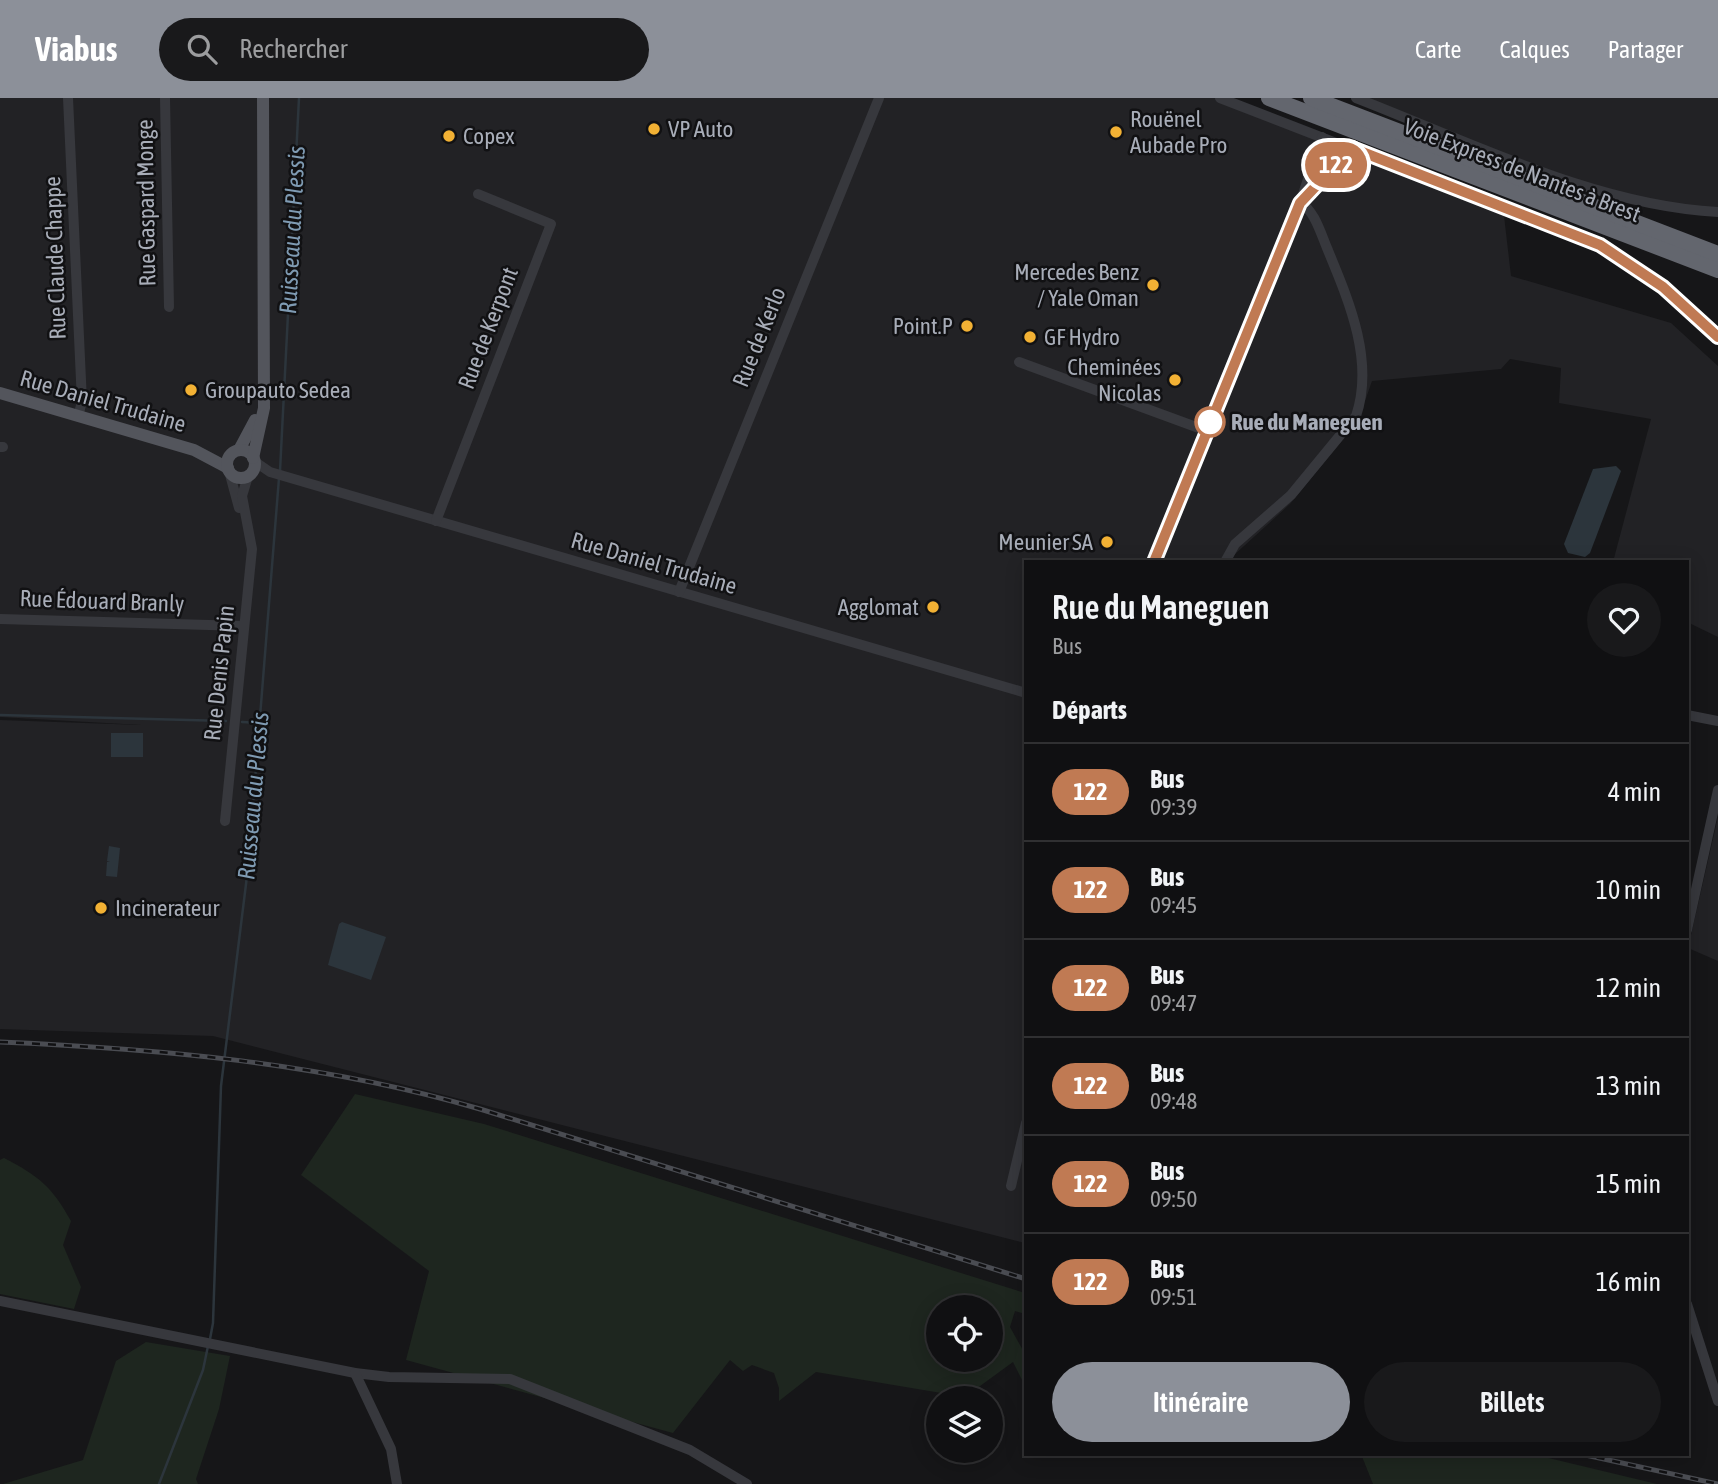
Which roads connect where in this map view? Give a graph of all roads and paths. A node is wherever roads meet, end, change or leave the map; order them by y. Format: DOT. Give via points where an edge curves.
graph roads {
  1 [pos="68,98"];
  2 [pos="165,98"];
  3 [pos="263,98"];
  4 [pos="879,98"];
  5 [pos="1220,98"];
  6 [pos="1269,98"];
  7 [pos="1311,98"];
  8 [pos="1356,98"];
  9 [pos="1322,137"];
  10 [pos="1352,148"];
  11 [pos="478,194"];
  12 [pos="1300,203"];
  13 [pos="1718,212"];
  14 [pos="1718,254"];
  15 [pos="1718,270"];
  16 [pos="169,307"];
  17 [pos="1718,337"];
  18 [pos="1019,362"];
  19 [pos="262,385"];
  20 [pos="0,393"];
  21 [pos="78,416"];
  22 [pos="1207,431"];
  23 [pos="194,450"];
  24 [pos="236,451"];
  25 [pos="251,467"];
  26 [pos="229,470"];
  27 [pos="436,521"];
  28 [pos="250,528"];
  29 [pos="1155,560"];
  30 [pos="1226,560"];
  31 [pos="679,592"];
  32 [pos="0,619"];
  33 [pos="244,626"];
  34 [pos="1024,692"];
  35 [pos="1689,716"];
  36 [pos="1718,721"];
  37 [pos="1718,790"];
  38 [pos="225,821"];
  39 [pos="1689,921"];
  40 [pos="1024,1131"];
  41 [pos="1011,1186"];
  42 [pos="0,1300"];
  43 [pos="1689,1310"];
  44 [pos="355,1373"];
  45 [pos="1718,1401"];
  46 [pos="397,1484"];
  47 [pos="747,1484"];
  1 -- 21 [label="street, Rue Claude Chappe" via="82,402"];
  2 -- 16 [label="street, Rue Gaspard Monge"];
  3 -- 19 [label="main road, Rue Denis Papin"];
  4 -- 31 [label="street, Rue de Kerlo"];
  5 -- 9 [label="street"];
  6 -- 15 [label="highway, Voie Express de Nantes à Brest"];
  7 -- 14 [label="highway, Voie Express de Nantes à Brest"];
  8 -- 13 [label="street" via="1584,187 1680,210"];
  9 -- 10 [label="street"];
  9 -- 12 [label="street"];
  10 -- 12 [label="street"];
  10 -- 17 [label="street" via="1600,245 1663,287"];
  11 -- 27 [label="street, Rue de Kerpont" via="551,224"];
  12 -- 22 [label="street"];
  12 -- 30 [label="street" via="1319,229 1351,306 1359,341 1361,401 1356,416 1291,495 1235,544"];
  18 -- 22 [label="street"];
  19 -- 24 [label="main road, Rue Denis Papin" via="254,423"];
  19 -- 25 [label="main road, Rue Denis Papin" via="264,408"];
  20 -- 21 [label="main road, Rue Daniel Trudaine"];
  21 -- 23 [label="main road, Rue Daniel Trudaine"];
  22 -- 29 [label="street"];
  23 -- 24 [label="main road, Rue Daniel Trudaine"];
  23 -- 26 [label="main road, Rue Daniel Trudaine"];
  24 -- 25 [label="main road" via="247,452"];
  24 -- 26 [label="main road" via="227,461"];
  25 -- 26 [label="main road" via="240,477"];
  25 -- 27 [label="street, Rue Daniel Trudaine"];
  25 -- 28 [label="street, Rue Denis Papin" via="242,496"];
  26 -- 28 [label="street, Rue Denis Papin"];
  27 -- 31 [label="street, Rue Daniel Trudaine"];
  28 -- 33 [label="street, Rue Denis Papin"];
  31 -- 34 [label="street, Rue Daniel Trudaine"];
  32 -- 33 [label="street, Rue Édouard Branly"];
  33 -- 38 [label="street, Rue Denis Papin"];
  35 -- 36 [label="street"];
  37 -- 39 [label="street"];
  40 -- 41 [label="street"];
  42 -- 44 [label="street"];
  43 -- 45 [label="street"];
  44 -- 46 [label="street" via="391,1449"];
  44 -- 47 [label="street" via="510,1379 690,1450"];
}
